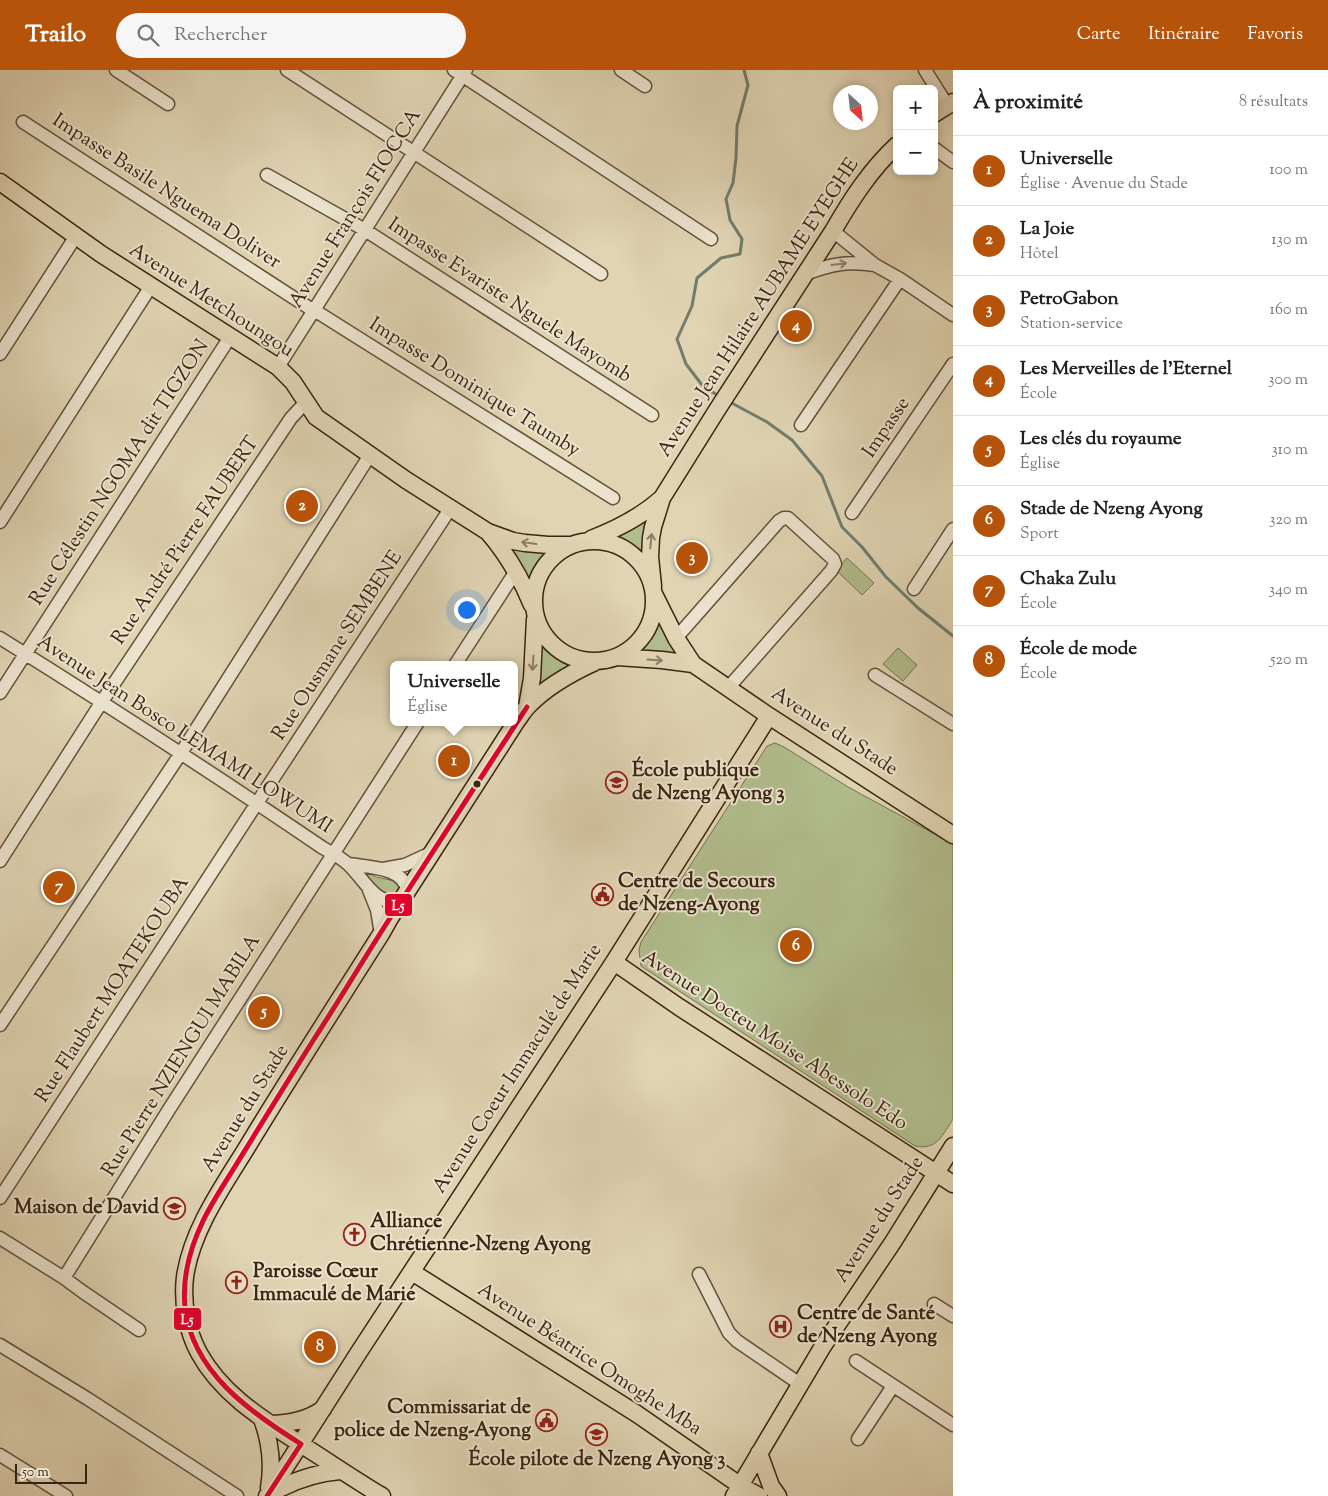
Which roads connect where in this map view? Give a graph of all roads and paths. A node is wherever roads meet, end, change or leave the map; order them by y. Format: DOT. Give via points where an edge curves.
graph roads {
  1 [pos="116,70"];
  2 [pos="287,70"];
  3 [pos="621,70"];
  4 [pos="925,70"];
  5 [pos="461,72"];
  6 [pos="646,86"];
  7 [pos="168,104"];
  8 [pos="945,107"];
  9 [pos="23,122"];
  10 [pos="893,149"];
  11 [pos="938,151"];
  12 [pos="413,153"];
  13 [pos="953,162"];
  14 [pos="267,175"];
  15 [pos="0,182"];
  16 [pos="365,230"];
  17 [pos="833,231"];
  18 [pos="76,236"];
  19 [pos="711,239"];
  20 [pos="875,265"];
  21 [pos="601,274"];
  22 [pos="805,274"];
  23 [pos="900,279"];
  24 [pos="151,286"];
  25 [pos="314,310"];
  26 [pos="953,315"];
  27 [pos="230,337"];
  28 [pos="0,354"];
  29 [pos="953,364"];
  30 [pos="278,367"];
  31 [pos="306,402"];
  32 [pos="652,415"];
  33 [pos="801,425"];
  34 [pos="370,455"];
  35 [pos="613,498"];
  36 [pos="662,498"];
  37 [pos="450,509"];
  38 [pos="852,512"];
  39 [pos="0,522"];
  40 [pos="953,529"];
  41 [pos="488,532"];
  42 [pos="578,543"];
  43 [pos="516,571"];
  44 [pos="914,589"];
  45 [pos="654,590"];
  46 [pos="534,613"];
  47 [pos="0,638"];
  48 [pos="676,638"];
  49 [pos="26,654"];
  50 [pos="616,657"];
  51 [pos="458,661"];
  52 [pos="595,662"];
  53 [pos="693,664"];
  54 [pos="875,675"];
  55 [pos="728,688"];
  56 [pos="0,694"];
  57 [pos="101,703"];
  58 [pos="527,707"];
  59 [pos="769,716"];
  60 [pos="518,721"];
  61 [pos="953,724"];
  62 [pos="415,726"];
  63 [pos="515,726"];
  64 [pos="181,753"];
  65 [pos="257,803"];
  66 [pos="953,835"];
  67 [pos="431,853"];
  68 [pos="332,854"];
  69 [pos="0,861"];
  70 [pos="348,864"];
  71 [pos="380,869"];
  72 [pos="365,884"];
  73 [pos="404,896"];
  74 [pos="381,934"];
  75 [pos="614,962"];
  76 [pos="0,1025"];
  77 [pos="953,1146"];
  78 [pos="935,1173"];
  79 [pos="953,1184"];
  80 [pos="0,1198"];
  81 [pos="0,1238"];
  82 [pos="412,1272"];
  83 [pos="700,1274"];
  84 [pos="64,1278"];
  85 [pos="934,1304"];
  86 [pos="953,1316"];
  87 [pos="139,1330"];
  88 [pos="0,1345"];
  89 [pos="856,1361"];
  90 [pos="800,1384"];
  91 [pos="893,1386"];
  92 [pos="321,1413"];
  93 [pos="266,1422"];
  94 [pos="953,1425"];
  95 [pos="858,1440"];
  96 [pos="301,1444"];
  97 [pos="759,1453"];
  98 [pos="0,1455"];
  99 [pos="336,1467"];
  100 [pos="717,1468"];
  101 [pos="734,1493"];
  102 [pos="268,1495"];
  103 [pos="66,1496"];
  104 [pos="237,1496"];
  105 [pos="382,1496"];
  106 [pos="759,1496"];
  107 [pos="778,1496"];
  1 -- 7 [label="street"];
  2 -- 12 [label="street"];
  3 -- 6 [label="street"];
  4 -- 8 [label="street"];
  5 -- 12 [label="street, Avenue François FIOCCA"];
  5 -- 19 [label="street"];
  9 -- 25 [label="street, Impasse Basile Nguema Doliver"];
  10 -- 17 [label="main road, Avenue Jean Hilaire AUBAME EYEGHE" via="870,174"];
  11 -- 13 [label="street"];
  12 -- 16 [label="street, Avenue François FIOCCA"];
  12 -- 21 [label="street"];
  14 -- 16 [label="street, Impasse Evariste Nguele Mayomb"];
  15 -- 18 [label="main road, Avenue Metchoungou"];
  16 -- 25 [label="street, Avenue François FIOCCA"];
  16 -- 32 [label="street, Impasse Evariste Nguele Mayomb"];
  17 -- 20 [label="street"];
  17 -- 22 [label="main road, Avenue Jean Hilaire AUBAME EYEGHE"];
  18 -- 24 [label="main road, Avenue Metchoungou"];
  18 -- 28 [label="street"];
  22 -- 20 [label="street, one-way" via="836,264"];
  20 -- 23 [label="street"];
  22 -- 36 [label="main road, Avenue Jean Hilaire AUBAME EYEGHE"];
  23 -- 26 [label="street"];
  23 -- 33 [label="street"];
  24 -- 27 [label="main road, Avenue Metchoungou"];
  24 -- 39 [label="street"];
  25 -- 30 [label="street, Avenue François FIOCCA"];
  25 -- 35 [label="street, Impasse Dominique Taumby"];
  27 -- 30 [label="main road, Avenue Metchoungou"];
  27 -- 49 [label="street, Rue Célestin NGOMA dit TIGZON"];
  29 -- 38 [label="street, Impasse"];
  30 -- 31 [label="main road, Avenue Metchoungou"];
  31 -- 34 [label="main road, Avenue Metchoungou" via="316,417"];
  31 -- 57 [label="street, Rue André Pierre FAUBERT" via="291,418"];
  34 -- 37 [label="main road, Avenue Metchoungou"];
  34 -- 64 [label="street"];
  36 -- 42 [label="main road" via="615,530"];
  45 -- 36 [label="main road, one-way" via="651,538"];
  37 -- 41 [label="main road, Avenue Metchoungou"];
  37 -- 65 [label="street, Rue Ousmane SEMBENE"];
  40 -- 44 [label="street"];
  42 -- 41 [label="main road, one-way" via="548,546 513,541"];
  41 -- 43 [label="main road"];
  42 -- 45 [label="main road" via="603,541 620,546 645,568"];
  42 -- 46 [label="main road" via="554,556 542,570 534,589"];
  43 -- 46 [label="main road"];
  43 -- 51 [label="street"];
  45 -- 48 [label="main road"];
  45 -- 50 [label="main road" via="653,614 646,632 634,647"];
  46 -- 52 [label="main road" via="544,636 558,650 575,659"];
  46 -- 58 [label="main road, one-way" via="532,678"];
  47 -- 49 [label="street, Avenue Jean Bosco LEMAMI LOWUMI"];
  48 -- 53 [label="main road"];
  48 -- 55 [label="street" via="784,518 788,518 833,559 835,564 831,571"];
  49 -- 56 [label="street, Rue Célestin NGOMA dit TIGZON"];
  49 -- 57 [label="street, Avenue Jean Bosco LEMAMI LOWUMI"];
  50 -- 52 [label="main road"];
  50 -- 53 [label="main road, one-way"];
  52 -- 58 [label="main road" via="554,685"];
  53 -- 55 [label="main road, Avenue du Stade"];
  54 -- 61 [label="street"];
  55 -- 59 [label="main road, Avenue du Stade"];
  57 -- 64 [label="street, Avenue Jean Bosco LEMAMI LOWUMI"];
  57 -- 69 [label="street, Rue André Pierre FAUBERT"];
  58 -- 60 [label="main road, Avenue du Stade"];
  59 -- 66 [label="main road, Avenue du Stade"];
  59 -- 75 [label="main road, Avenue Coeur Immaculé de Marie"];
  62 -- 68 [label="street, Rue Pierre NZIENGUI MABILA"];
  63 -- 67 [label="main road, Avenue du Stade"];
  64 -- 65 [label="street, Avenue Jean Bosco LEMAMI LOWUMI"];
  64 -- 76 [label="street"];
  65 -- 68 [label="street, Avenue Jean Bosco LEMAMI LOWUMI"];
  65 -- 80 [label="street, Rue Flaubert MOATEKOUBA"];
  67 -- 71 [label="street"];
  67 -- 73 [label="main road, Avenue du Stade"];
  68 -- 70 [label="street, Avenue Jean Bosco LEMAMI LOWUMI"];
  68 -- 84 [label="street, Rue Pierre NZIENGUI MABILA"];
  70 -- 71 [label="street"];
  70 -- 72 [label="street"];
  71 -- 73 [label="street" via="393,872 404,881"];
  72 -- 73 [label="street" via="382,900 395,902"];
  72 -- 74 [label="street" via="378,910"];
  73 -- 74 [label="main road, Avenue du Stade"];
  74 -- 93 [label="main road, Avenue du Stade" via="204,1219 185,1277 188,1323 192,1339 204,1361 235,1397"];
  75 -- 78 [label="main road, Avenue Docteu Moise Abessolo Edo"];
  75 -- 82 [label="main road, Avenue Coeur Immaculé de Marie"];
  77 -- 78 [label="main road, Avenue du Stade"];
  78 -- 79 [label="main road, Avenue Docteu Moise Abessolo Edo"];
  78 -- 90 [label="main road, Avenue du Stade"];
  81 -- 84 [label="street"];
  82 -- 92 [label="main road, Avenue Coeur Immaculé de Marie"];
  82 -- 100 [label="main road, Avenue Béatrice Omoghe Mba"];
  83 -- 90 [label="street" via="736,1341"];
  84 -- 87 [label="street"];
  85 -- 86 [label="street"];
  88 -- 104 [label="street" via="88,1398"];
  89 -- 91 [label="street"];
  90 -- 97 [label="main road, Avenue du Stade"];
  91 -- 94 [label="street"];
  91 -- 95 [label="street"];
  92 -- 93 [label="main road" via="283,1424"];
  92 -- 96 [label="main road, Avenue Coeur Immaculé de Marie"];
  92 -- 99 [label="main road" via="315,1434 317,1442"];
  93 -- 96 [label="main road, Avenue du Stade"];
  93 -- 102 [label="main road" via="272,1462"];
  96 -- 99 [label="main road, Avenue du Stade"];
  96 -- 102 [label="main road, Avenue Coeur Immaculé de Marie"];
  97 -- 100 [label="main road" via="748,1467 740,1470"];
  97 -- 101 [label="main road, Avenue du Stade"];
  97 -- 107 [label="main road" via="770,1486"];
  98 -- 103 [label="street"];
  99 -- 102 [label="main road"];
  99 -- 105 [label="main road, Avenue du Stade"];
  100 -- 101 [label="main road, Avenue Béatrice Omoghe Mba"];
  101 -- 106 [label="main road, Avenue Béatrice Omoghe Mba"];
}
